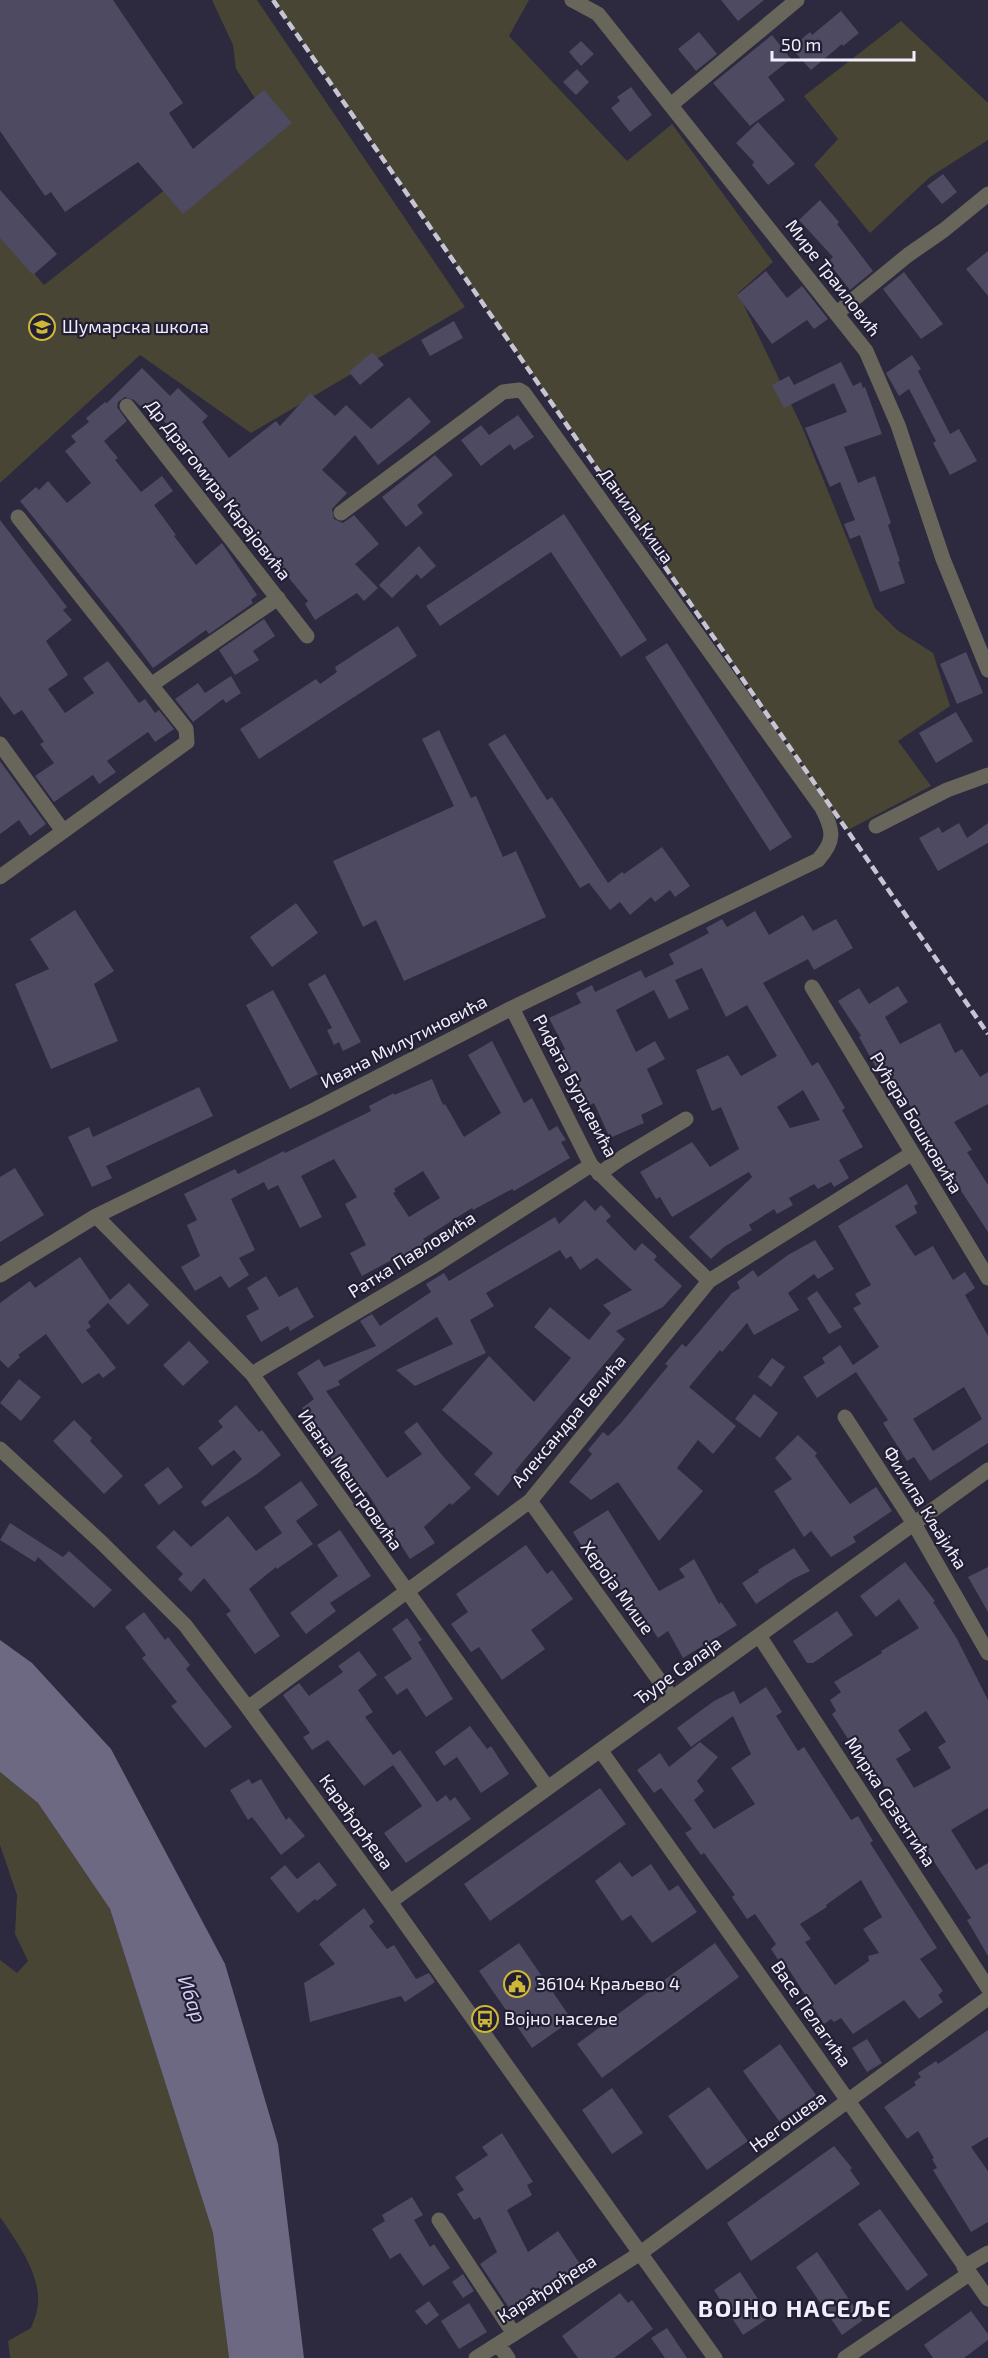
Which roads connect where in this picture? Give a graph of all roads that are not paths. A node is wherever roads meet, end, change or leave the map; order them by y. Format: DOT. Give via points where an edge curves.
graph roads {
  1 [pos="572,0"];
  2 [pos="797,0"];
  3 [pos="672,104"];
  4 [pos="988,194"];
  5 [pos="837,313"];
  6 [pos="127,406"];
  7 [pos="341,513"];
  8 [pos="18,517"];
  9 [pos="278,598"];
  10 [pos="307,636"];
  11 [pos="988,670"];
  12 [pos="151,685"];
  13 [pos="0,744"];
  14 [pos="988,775"];
  15 [pos="876,826"];
  16 [pos="63,831"];
  17 [pos="828,849"];
  18 [pos="0,877"];
  19 [pos="812,987"];
  20 [pos="512,1008"];
  21 [pos="686,1119"];
  22 [pos="911,1154"];
  23 [pos="595,1170"];
  24 [pos="96,1216"];
  25 [pos="0,1275"];
  26 [pos="988,1278"];
  27 [pos="709,1281"];
  28 [pos="252,1374"];
  29 [pos="844,1417"];
  30 [pos="0,1449"];
  31 [pos="988,1470"];
  32 [pos="530,1501"];
  33 [pos="913,1522"];
  34 [pos="406,1591"];
  35 [pos="760,1636"];
  36 [pos="988,1653"];
  37 [pos="672,1698"];
  38 [pos="248,1708"];
  39 [pos="601,1751"];
  40 [pos="547,1787"];
  41 [pos="390,1902"];
  42 [pos="988,1988"];
  43 [pos="988,1998"];
  44 [pos="849,2102"];
  45 [pos="439,2220"];
  46 [pos="988,2253"];
  47 [pos="639,2254"];
  48 [pos="967,2270"];
  49 [pos="988,2299"];
  50 [pos="514,2334"];
  51 [pos="498,2344"];
  52 [pos="477,2358"];
  53 [pos="508,2358"];
  54 [pos="715,2358"];
  55 [pos="845,2358"];
  1 -- 3 [label="street, Мире Траиловић" via="598,14"];
  2 -- 3 [label="street"];
  3 -- 5 [label="street, Мире Траиловић"];
  4 -- 5 [label="street"];
  5 -- 11 [label="street, Мире Траиловић" via="866,351 898,425 944,559"];
  6 -- 9 [label="street, Др Драгомира Карајовића"];
  7 -- 17 [label="street, Данила Киша" via="504,392 524,393 822,808 832,832"];
  8 -- 12 [label="street"];
  9 -- 10 [label="street, Др Драгомира Карајовића"];
  9 -- 12 [label="street, Др Драгомира Карајовића"];
  12 -- 16 [label="street" via="186,729 187,742"];
  13 -- 16 [label="street"];
  14 -- 15 [label="street" via="947,790"];
  16 -- 18 [label="street"];
  17 -- 20 [label="street, Ивана Милутиновића" via="818,860"];
  19 -- 22 [label="street, Руђера Бошковића"];
  20 -- 23 [label="street, Рифата Бурџевића"];
  20 -- 24 [label="street, Ивана Милутиновића"];
  21 -- 23 [label="street, Ратка Павловића"];
  22 -- 26 [label="street, Руђера Бошковића"];
  22 -- 27 [label="street, Александра Белића"];
  23 -- 27 [label="street, Рифата Бурџевића"];
  23 -- 28 [label="street, Ратка Павловића"];
  24 -- 25 [label="street, Ивана Милутиновића"];
  24 -- 28 [label="street, Ивана Мештровића"];
  27 -- 32 [label="street, Александра Белића"];
  28 -- 34 [label="street, Ивана Мештровића"];
  29 -- 33 [label="street, Филипа Кљајића"];
  30 -- 38 [label="street, Карађорђева" via="185,1624"];
  31 -- 33 [label="street, Ђуре Салаја"];
  32 -- 34 [label="street, Александра Белића"];
  32 -- 37 [label="street, Хероја Мише"];
  33 -- 35 [label="street, Ђуре Салаја"];
  33 -- 36 [label="street, Филипа Кљајића"];
  34 -- 38 [label="street, Александра Белића"];
  34 -- 40 [label="street, Ивана Мештровића"];
  35 -- 37 [label="street, Ђуре Салаја"];
  35 -- 42 [label="street, Мирка Срзентића"];
  37 -- 39 [label="street, Ђуре Салаја"];
  38 -- 41 [label="street, Карађорђева"];
  39 -- 40 [label="street, Ђуре Салаја"];
  39 -- 44 [label="street, Васе Пелагића"];
  40 -- 41 [label="street, Ђуре Салаја"];
  41 -- 47 [label="street, Карађорђева"];
  43 -- 44 [label="street, Његошева"];
  44 -- 47 [label="street, Његошева"];
  44 -- 48 [label="street, Васе Пелагића"];
  45 -- 50 [label="street"];
  46 -- 48 [label="street"];
  47 -- 50 [label="street, Карађорђева"];
  47 -- 54 [label="street, Карађорђева"];
  48 -- 49 [label="street, Васе Пелагића"];
  48 -- 55 [label="street"];
  50 -- 51 [label="street, Карађорђева"];
  51 -- 52 [label="street, Карађорђева"];
  51 -- 53 [label="street"];
}
